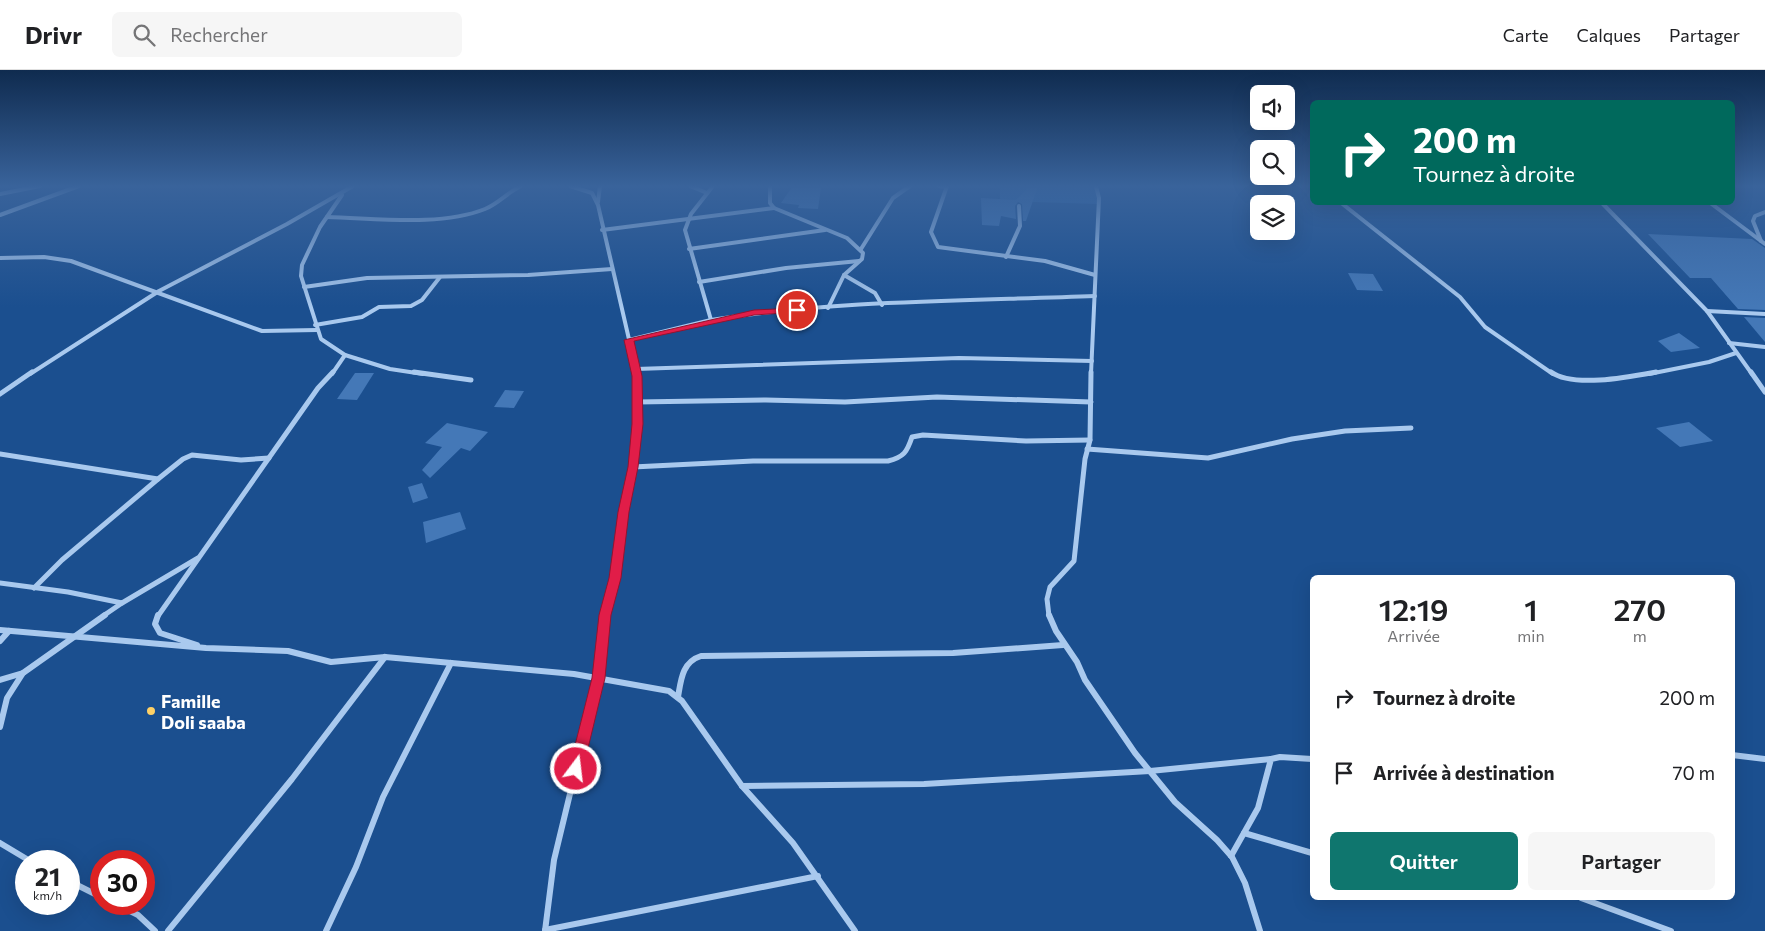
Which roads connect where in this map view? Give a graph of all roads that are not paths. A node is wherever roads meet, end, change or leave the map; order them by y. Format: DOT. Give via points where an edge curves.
graph roads {
  1 [pos="281,226"];
  2 [pos="322,226"];
  3 [pos="601,226"];
  4 [pos="630,226"];
  5 [pos="686,226"];
  6 [pos="816,226"];
  7 [pos="876,226"];
  8 [pos="933,226"];
  9 [pos="1020,226"];
  10 [pos="1098,226"];
  11 [pos="1371,226"];
  12 [pos="1625,226"];
  13 [pos="1741,226"];
  14 [pos="1755,226"];
  15 [pos="602,230"];
  16 [pos="825,230"];
  17 [pos="1763,243"];
  18 [pos="689,249"];
  19 [pos="861,249"];
  20 [pos="0,258"];
  21 [pos="1006,258"];
  22 [pos="860,261"];
  23 [pos="612,268"];
  24 [pos="844,274"];
  25 [pos="1095,275"];
  26 [pos="440,277"];
  27 [pos="699,282"];
  28 [pos="304,287"];
  29 [pos="159,291"];
  30 [pos="1095,296"];
  31 [pos="882,305"];
  32 [pos="828,308"];
  33 [pos="1707,311"];
  34 [pos="1765,314"];
  35 [pos="711,320"];
  36 [pos="316,327"];
  37 [pos="629,340"];
  38 [pos="1729,343"];
  39 [pos="1765,347"];
  40 [pos="1736,353"];
  41 [pos="345,355"];
  42 [pos="1092,361"];
  43 [pos="636,369"];
  44 [pos="472,380"];
  45 [pos="1765,392"];
  46 [pos="0,394"];
  47 [pos="637,402"];
  48 [pos="1091,402"];
  49 [pos="1411,428"];
  50 [pos="1090,440"];
  51 [pos="1087,449"];
  52 [pos="0,454"];
  53 [pos="269,458"];
  54 [pos="633,467"];
  55 [pos="158,478"];
  56 [pos="200,556"];
  57 [pos="0,583"];
  58 [pos="34,588"];
  59 [pos="122,603"];
  60 [pos="0,630"];
  61 [pos="9,631"];
  62 [pos="75,635"];
  63 [pos="0,641"];
  64 [pos="1063,645"];
  65 [pos="206,648"];
  66 [pos="385,657"];
  67 [pos="450,663"];
  68 [pos="23,673"];
  69 [pos="598,678"];
  70 [pos="0,680"];
  71 [pos="678,697"];
  72 [pos="0,727"];
  73 [pos="1735,755"];
  74 [pos="1271,759"];
  75 [pos="1310,759"];
  76 [pos="1765,760"];
  77 [pos="1150,771"];
  78 [pos="742,786"];
  79 [pos="1244,833"];
  80 [pos="0,843"];
  81 [pos="15,852"];
  82 [pos="1310,852"];
  83 [pos="1231,856"];
  84 [pos="818,876"];
  85 [pos="1587,900"];
  86 [pos="138,915"];
  87 [pos="545,930"];
  88 [pos="155,931"];
  89 [pos="168,931"];
  90 [pos="326,931"];
  91 [pos="855,931"];
  92 [pos="1260,931"];
  93 [pos="1671,931"];
  1 -- 29 [label="street"];
  2 -- 28 [label="street" via="302,264"];
  3 -- 15 [label="street"];
  4 -- 15 [label="street"];
  5 -- 18 [label="street"];
  6 -- 16 [label="street"];
  7 -- 19 [label="street"];
  8 -- 21 [label="street" via="932,238 944,249"];
  9 -- 21 [label="street"];
  10 -- 25 [label="street"];
  11 -- 40 [label="street" via="1460,297 1485,327 1560,378 1576,381 1647,374 1709,362"];
  12 -- 33 [label="street"];
  13 -- 17 [label="street"];
  14 -- 17 [label="street"];
  15 -- 23 [label="street"];
  16 -- 18 [label="street"];
  16 -- 19 [label="street" via="854,242"];
  18 -- 27 [label="street"];
  19 -- 22 [label="street" via="864,255"];
  20 -- 29 [label="street" via="34,256 71,261"];
  21 -- 25 [label="street" via="1045,260"];
  22 -- 24 [label="street"];
  22 -- 27 [label="street"];
  23 -- 26 [label="street" via="570,273"];
  23 -- 37 [label="street"];
  24 -- 31 [label="street" via="875,293"];
  24 -- 32 [label="street"];
  25 -- 30 [label="street"];
  26 -- 28 [label="street" via="367,278"];
  26 -- 36 [label="street" via="422,300 411,306 379,307 362,317"];
  27 -- 35 [label="street"];
  28 -- 36 [label="street"];
  29 -- 36 [label="street" via="262,331"];
  29 -- 46 [label="street"];
  30 -- 31 [label="street"];
  30 -- 42 [label="street"];
  31 -- 32 [label="street"];
  32 -- 35 [label="street" via="754,313"];
  33 -- 34 [label="street"];
  33 -- 38 [label="street"];
  35 -- 37 [label="street"];
  36 -- 41 [label="street" via="321,339"];
  37 -- 43 [label="street"];
  38 -- 39 [label="street"];
  38 -- 40 [label="street"];
  40 -- 45 [label="street"];
  41 -- 44 [label="street" via="407,373"];
  41 -- 53 [label="street"];
  42 -- 43 [label="street" via="959,358"];
  42 -- 48 [label="street"];
  43 -- 47 [label="street"];
  47 -- 48 [label="street" via="838,402 938,397"];
  47 -- 54 [label="street"];
  48 -- 50 [label="street"];
  49 -- 51 [label="street" via="1345,431 1292,438 1208,458"];
  50 -- 51 [label="street"];
  50 -- 54 [label="street" via="1026,441 923,435 912,438 908,453 903,457 888,461 735,461"];
  51 -- 64 [label="street" via="1074,561 1069,571 1050,586 1046,600 1050,619"];
  52 -- 55 [label="street"];
  53 -- 55 [label="street" via="241,460 192,455"];
  53 -- 56 [label="street"];
  54 -- 69 [label="street" via="615,578 605,615"];
  55 -- 58 [label="street"];
  56 -- 59 [label="street"];
  56 -- 65 [label="street" via="155,624 160,633"];
  57 -- 58 [label="street"];
  58 -- 59 [label="street"];
  59 -- 62 [label="street"];
  60 -- 61 [label="street"];
  61 -- 62 [label="street"];
  61 -- 63 [label="street"];
  62 -- 65 [label="street"];
  62 -- 68 [label="street"];
  64 -- 71 [label="street" via="953,652 693,657 687,662"];
  64 -- 77 [label="street"];
  65 -- 66 [label="street" via="288,651 331,662"];
  66 -- 67 [label="street"];
  66 -- 89 [label="street" via="292,779"];
  67 -- 69 [label="street"];
  67 -- 90 [label="street" via="383,797 356,867"];
  68 -- 70 [label="street"];
  68 -- 72 [label="street" via="10,687"];
  69 -- 71 [label="street" via="653,687"];
  69 -- 87 [label="street" via="554,860"];
  71 -- 78 [label="street"];
  73 -- 76 [label="street"];
  74 -- 75 [label="street"];
  74 -- 77 [label="street"];
  74 -- 79 [label="street" via="1262,796"];
  77 -- 78 [label="street" via="924,784"];
  77 -- 83 [label="street" via="1167,794"];
  78 -- 84 [label="street"];
  79 -- 82 [label="street"];
  79 -- 83 [label="street"];
  80 -- 81 [label="street"];
  83 -- 92 [label="street" via="1245,885"];
  84 -- 87 [label="street"];
  84 -- 91 [label="street"];
  85 -- 93 [label="street"];
  86 -- 88 [label="street"];
}
